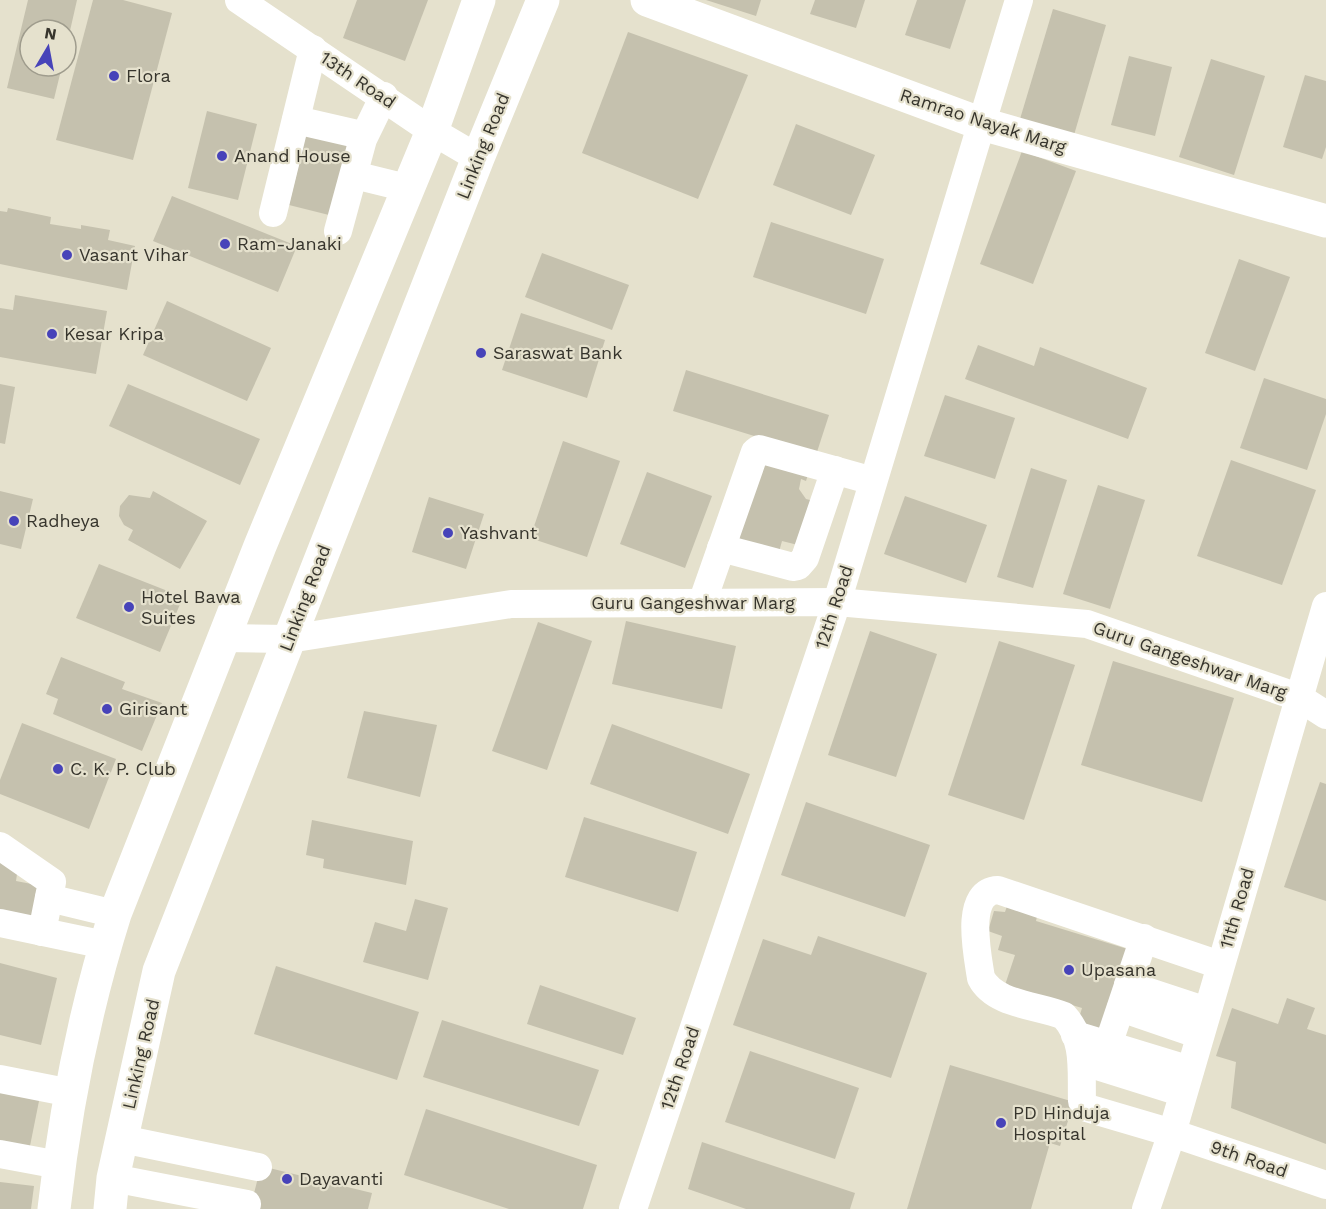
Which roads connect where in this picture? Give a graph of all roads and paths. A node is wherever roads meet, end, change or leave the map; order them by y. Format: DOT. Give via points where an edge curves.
graph roads {
  1 [pos="239,0"];
  2 [pos="479,0"];
  3 [pos="543,0"];
  4 [pos="647,0"];
  5 [pos="1020,0"];
  6 [pos="313,49"];
  7 [pos="384,96"];
  8 [pos="296,120"];
  9 [pos="982,124"];
  10 [pos="432,131"];
  11 [pos="357,134"];
  12 [pos="478,158"];
  13 [pos="354,176"];
  14 [pos="406,188"];
  15 [pos="273,213"];
  16 [pos="1326,221"];
  17 [pos="338,231"];
  18 [pos="835,470"];
  19 [pos="873,481"];
  20 [pos="721,548"];
  21 [pos="837,602"];
  22 [pos="702,603"];
  23 [pos="1326,606"];
  24 [pos="224,638"];
  25 [pos="290,639"];
  26 [pos="1298,697"];
  27 [pos="1326,715"];
  28 [pos="0,846"];
  29 [pos="49,898"];
  30 [pos="115,914"];
  31 [pos="0,923"];
  32 [pos="42,932"];
  33 [pos="1144,938"];
  34 [pos="105,945"];
  35 [pos="1220,965"];
  36 [pos="1127,988"];
  37 [pos="1206,1013"];
  38 [pos="1075,1035"];
  39 [pos="1108,1045"];
  40 [pos="1084,1062"];
  41 [pos="0,1079"];
  42 [pos="1186,1081"];
  43 [pos="71,1093"];
  44 [pos="1172,1133"];
  45 [pos="122,1139"];
  46 [pos="0,1154"];
  47 [pos="258,1167"];
  48 [pos="0,1170"];
  49 [pos="57,1184"];
  50 [pos="1326,1185"];
  51 [pos="111,1193"];
  52 [pos="247,1204"];
  53 [pos="633,1209"];
  54 [pos="1146,1209"];
  1 -- 6 [label="street, 13th Road"];
  2 -- 10 [label="main road"];
  3 -- 12 [label="main road, Linking Road"];
  4 -- 9 [label="main road, Ramrao Nayak Marg"];
  5 -- 9 [label="street, 12th Road"];
  6 -- 7 [label="street, 13th Road"];
  6 -- 8 [label="street"];
  7 -- 10 [label="street, 13th Road"];
  7 -- 13 [label="street" via="363,139"];
  8 -- 11 [label="street"];
  8 -- 15 [label="street"];
  9 -- 16 [label="main road, Ramrao Nayak Marg"];
  9 -- 19 [label="street, 12th Road"];
  10 -- 12 [label="street, 13th Road"];
  10 -- 14 [label="main road"];
  12 -- 25 [label="main road, Linking Road"];
  13 -- 14 [label="street"];
  13 -- 17 [label="street"];
  14 -- 24 [label="main road"];
  18 -- 19 [label="street"];
  18 -- 20 [label="street" via="806,558 798,566"];
  18 -- 20 [label="street" via="759,449"];
  19 -- 21 [label="street, 12th Road"];
  20 -- 22 [label="street"];
  21 -- 22 [label="street, Guru Gangeshwar Marg"];
  21 -- 26 [label="street, Guru Gangeshwar Marg" via="1087,624"];
  21 -- 53 [label="street, 12th Road"];
  22 -- 25 [label="street, Guru Gangeshwar Marg" via="511,604"];
  23 -- 26 [label="street, 11th Road"];
  24 -- 25 [label="street, Guru Gangeshwar Marg"];
  24 -- 30 [label="main road"];
  25 -- 45 [label="main road, Linking Road" via="159,970"];
  26 -- 27 [label="street, Guru Gangeshwar Marg"];
  26 -- 35 [label="street, 11th Road"];
  28 -- 29 [label="street" via="50,880"];
  29 -- 30 [label="street"];
  29 -- 32 [label="street"];
  30 -- 34 [label="main road"];
  31 -- 32 [label="street"];
  32 -- 34 [label="street"];
  33 -- 35 [label="street"];
  33 -- 36 [label="street"];
  33 -- 38 [label="street" via="998,890 985,895 975,921 985,986 1002,997 1064,1016"];
  34 -- 43 [label="main road"];
  35 -- 37 [label="street, 11th Road"];
  36 -- 37 [label="street"];
  36 -- 37 [label="street"];
  36 -- 39 [label="street"];
  37 -- 42 [label="street, 11th Road"];
  38 -- 39 [label="street"];
  38 -- 40 [label="street"];
  39 -- 42 [label="street"];
  40 -- 42 [label="street"];
  40 -- 44 [label="street, 9th Road" via="1082,1101 1088,1108"];
  41 -- 43 [label="street"];
  42 -- 44 [label="street, 11th Road"];
  43 -- 49 [label="main road"];
  44 -- 50 [label="street, 9th Road"];
  44 -- 54 [label="street, 11th Road"];
  45 -- 47 [label="street"];
  45 -- 51 [label="main road, Linking Road"];
  46 -- 49 [label="street"];
  48 -- 49 [label="street"];
  51 -- 52 [label="street"];
}
